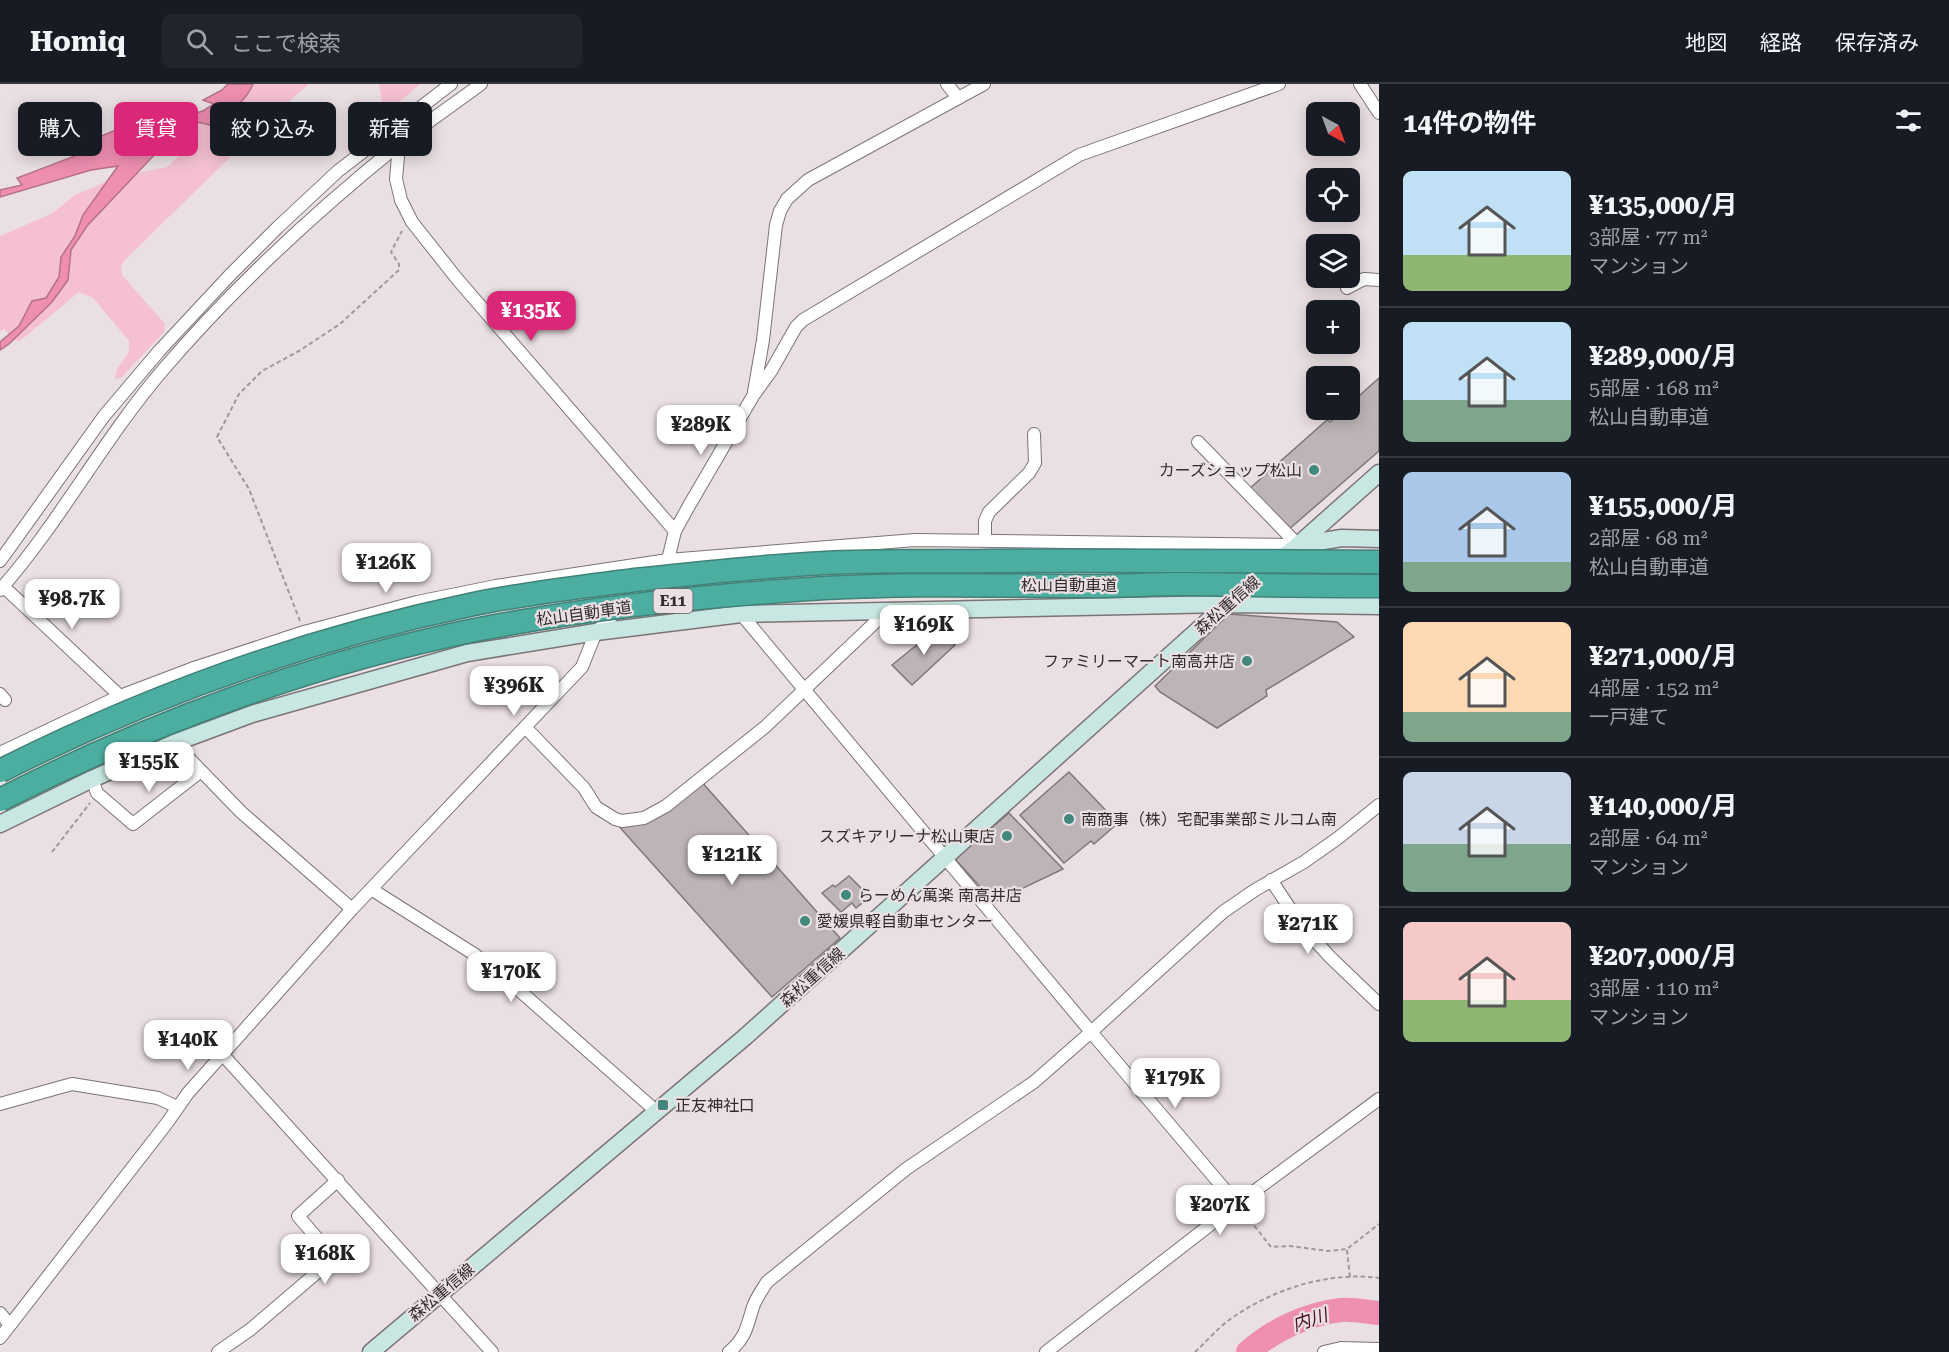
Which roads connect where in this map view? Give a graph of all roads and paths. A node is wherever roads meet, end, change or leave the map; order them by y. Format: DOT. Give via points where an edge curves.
graph roads {
  1 [pos="451,84"];
  2 [pos="481,84"];
  3 [pos="947,84"];
  4 [pos="984,84"];
  5 [pos="1280,84"];
  6 [pos="1360,84"];
  7 [pos="958,98"];
  8 [pos="1379,113"];
  9 [pos="432,120"];
  10 [pos="386,156"];
  11 [pos="398,156"];
  12 [pos="410,217"];
  13 [pos="1379,280"];
  14 [pos="1360,281"];
  15 [pos="753,396"];
  16 [pos="1034,434"];
  17 [pos="1198,442"];
  18 [pos="1379,473"];
  19 [pos="675,531"];
  20 [pos="1379,539"];
  21 [pos="985,540"];
  22 [pos="1298,544"];
  23 [pos="668,560"];
  24 [pos="0,561"];
  25 [pos="1379,562"];
  26 [pos="1379,586"];
  27 [pos="2,588"];
  28 [pos="1227,604"];
  29 [pos="1379,606"];
  30 [pos="887,611"];
  31 [pos="741,614"];
  32 [pos="304,632"];
  33 [pos="596,632"];
  34 [pos="804,690"];
  35 [pos="120,696"];
  36 [pos="525,727"];
  37 [pos="174,743"];
  38 [pos="0,753"];
  39 [pos="0,771"];
  40 [pos="201,771"];
  41 [pos="94,786"];
  42 [pos="0,800"];
  43 [pos="1379,805"];
  44 [pos="0,824"];
  45 [pos="52,852"];
  46 [pos="944,859"];
  47 [pos="1271,880"];
  48 [pos="371,889"];
  49 [pos="352,909"];
  50 [pos="1374,988"];
  51 [pos="1379,1004"];
  52 [pos="1091,1032"];
  53 [pos="223,1055"];
  54 [pos="1379,1099"];
  55 [pos="0,1104"];
  56 [pos="177,1107"];
  57 [pos="656,1111"];
  58 [pos="338,1180"];
  59 [pos="1237,1204"];
  60 [pos="1379,1224"];
  61 [pos="1347,1250"];
  62 [pos="1350,1277"];
  63 [pos="1379,1278"];
  64 [pos="439,1293"];
  65 [pos="0,1313"];
  66 [pos="10,1325"];
  67 [pos="0,1338"];
  68 [pos="1379,1349"];
  69 [pos="218,1352"];
  70 [pos="371,1352"];
  71 [pos="492,1352"];
  72 [pos="729,1352"];
  73 [pos="1046,1352"];
  74 [pos="1195,1352"];
  75 [pos="1324,1352"];
  1 -- 24 [label="street" via="338,171 214,292 104,416"];
  2 -- 9 [label="street"];
  3 -- 7 [label="street"];
  4 -- 7 [label="street"];
  5 -- 15 [label="street" via="1079,155 803,320"];
  6 -- 8 [label="street"];
  7 -- 15 [label="street" via="808,180 787,199 772,244 764,339"];
  10 -- 27 [label="street" via="289,240 169,364"];
  11 -- 12 [label="street" via="396,179"];
  12 -- 19 [label="street" via="458,280"];
  12 -- 32 [label="path" via="391,252 399,270 340,324 262,371 239,394 217,437 249,489"];
  13 -- 14 [label="street"];
  15 -- 19 [label="street"];
  16 -- 21 [label="street" via="1035,463 989,512"];
  17 -- 22 [label="street"];
  18 -- 22 [label="street, 森松重信線"];
  19 -- 23 [label="street"];
  20 -- 22 [label="street" via="1342,538"];
  21 -- 22 [label="street"];
  21 -- 23 [label="street" via="915,540"];
  22 -- 28 [label="street, 森松重信線"];
  23 -- 32 [label="street" via="496,586"];
  23 -- 33 [label="street"];
  25 -- 39 [label="highway, 松山自動車道 / E11, bridge" via="827,563 575,587 475,604 306,648 141,706"];
  26 -- 42 [label="highway, 松山自動車道 / E11, bridge" via="828,588 579,612 396,649 293,680 150,730 71,763"];
  27 -- 35 [label="street"];
  28 -- 29 [label="street"];
  28 -- 30 [label="street"];
  28 -- 46 [label="street, 森松重信線"];
  30 -- 31 [label="street"];
  30 -- 34 [label="street"];
  31 -- 33 [label="street"];
  31 -- 34 [label="street"];
  32 -- 35 [label="street"];
  33 -- 36 [label="street" via="582,667"];
  33 -- 37 [label="street" via="467,653 262,711"];
  34 -- 36 [label="street" via="765,727 666,806 644,818 622,821 596,807 584,788"];
  34 -- 46 [label="street"];
  35 -- 38 [label="street"];
  36 -- 48 [label="street"];
  37 -- 40 [label="street"];
  37 -- 41 [label="street"];
  40 -- 41 [label="street" via="133,824"];
  40 -- 49 [label="street" via="241,812"];
  41 -- 44 [label="street"];
  41 -- 45 [label="path"];
  43 -- 47 [label="street" via="1304,862"];
  46 -- 52 [label="street"];
  46 -- 57 [label="street, 森松重信線"];
  47 -- 50 [label="street" via="1284,902 1330,957"];
  47 -- 52 [label="street" via="1223,912"];
  48 -- 49 [label="street"];
  48 -- 57 [label="street" via="474,954"];
  49 -- 53 [label="street"];
  50 -- 51 [label="street"];
  52 -- 59 [label="street"];
  52 -- 72 [label="street" via="1034,1082 906,1169 767,1282 753,1306 744,1335"];
  53 -- 56 [label="street"];
  53 -- 58 [label="street"];
  54 -- 59 [label="street"];
  55 -- 56 [label="street" via="72,1084 158,1098"];
  56 -- 66 [label="street"];
  57 -- 64 [label="street, 森松重信線"];
  58 -- 64 [label="street"];
  58 -- 69 [label="street" via="298,1216 333,1258 251,1329"];
  59 -- 61 [label="path" via="1271,1247"];
  59 -- 73 [label="street"];
  60 -- 61 [label="path"];
  61 -- 62 [label="path"];
  62 -- 63 [label="path"];
  62 -- 74 [label="path" via="1315,1281 1270,1295 1228,1321"];
  64 -- 70 [label="street, 森松重信線"];
  64 -- 71 [label="street"];
  65 -- 66 [label="street"];
  66 -- 67 [label="street"];
  68 -- 75 [label="street" via="1341,1348"];
}
